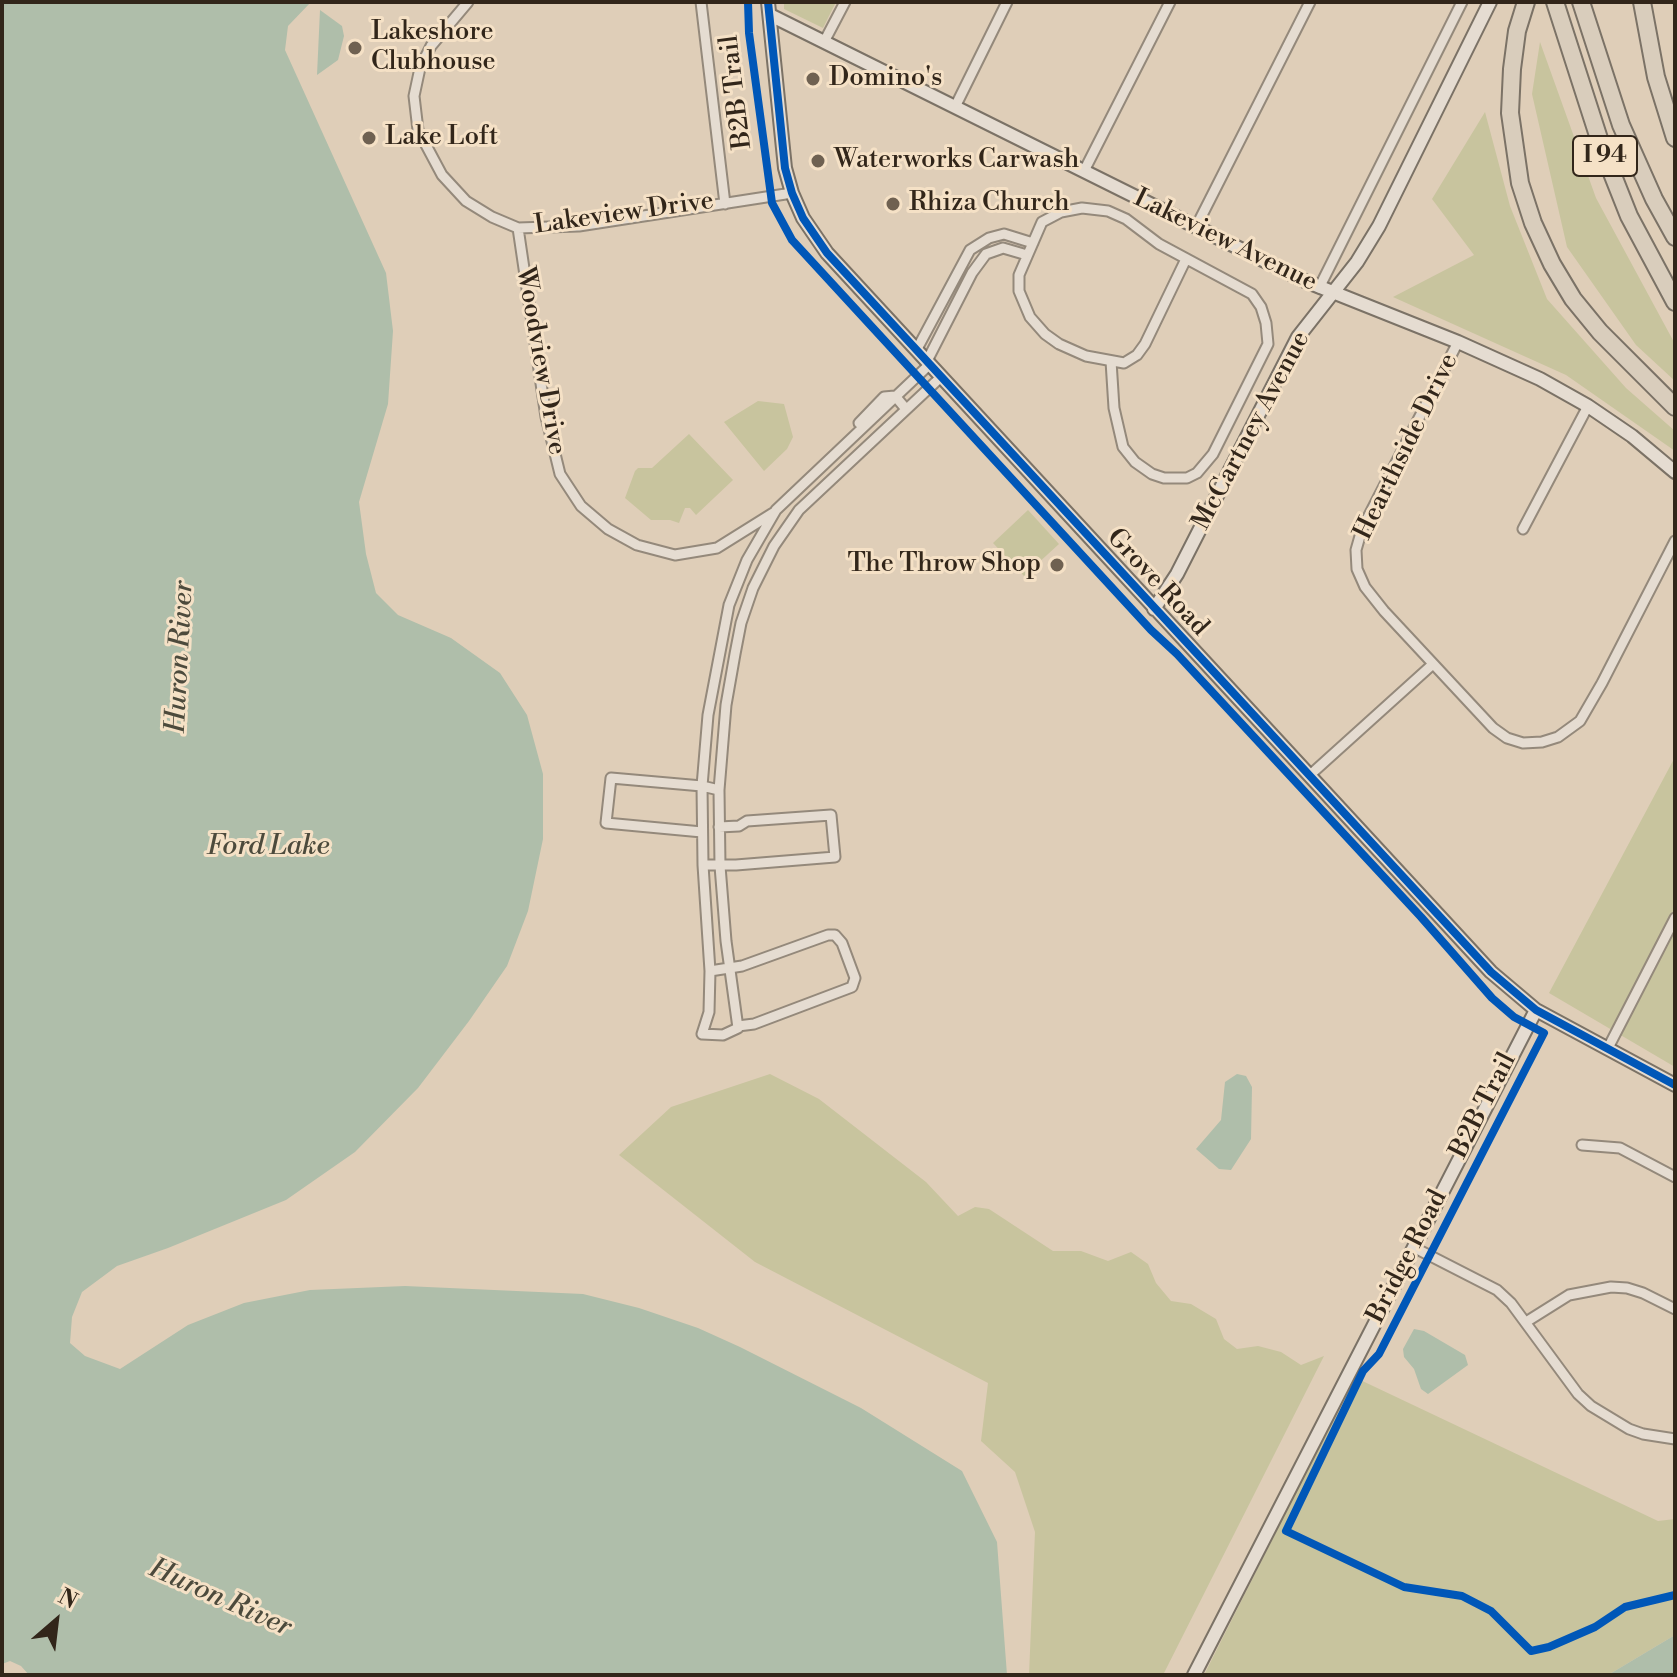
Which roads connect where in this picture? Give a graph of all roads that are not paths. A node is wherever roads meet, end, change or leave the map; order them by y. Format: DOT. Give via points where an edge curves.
graph roads {
  1 [pos="468,2"];
  2 [pos="701,2"];
  3 [pos="845,2"];
  4 [pos="1007,2"];
  5 [pos="1170,2"];
  6 [pos="1310,2"];
  7 [pos="1462,2"];
  8 [pos="1490,2"];
  9 [pos="1526,2"];
  10 [pos="1555,2"];
  11 [pos="1581,2"];
  12 [pos="1642,2"];
  13 [pos="769,8"];
  14 [pos="824,42"];
  15 [pos="955,107"];
  16 [pos="1675,138"];
  17 [pos="1084,171"];
  18 [pos="792,193"];
  19 [pos="725,204"];
  20 [pos="1196,227"];
  21 [pos="518,228"];
  22 [pos="1675,237"];
  23 [pos="1033,243"];
  24 [pos="1027,255"];
  25 [pos="1186,259"];
  26 [pos="1325,290"];
  27 [pos="1675,302"];
  28 [pos="1458,342"];
  29 [pos="917,349"];
  30 [pos="1111,361"];
  31 [pos="928,363"];
  32 [pos="942,376"];
  33 [pos="895,396"];
  34 [pos="1588,406"];
  35 [pos="1675,407"];
  36 [pos="906,409"];
  37 [pos="851,437"];
  38 [pos="862,450"];
  39 [pos="838,451"];
  40 [pos="1675,472"];
  41 [pos="800,487"];
  42 [pos="811,497"];
  43 [pos="776,510"];
  44 [pos="1523,529"];
  45 [pos="1675,541"];
  46 [pos="747,560"];
  47 [pos="764,564"];
  48 [pos="1154,609"];
  49 [pos="719,650"];
  50 [pos="735,654"];
  51 [pos="1433,664"];
  52 [pos="1310,775"];
  53 [pos="702,786"];
  54 [pos="719,790"];
  55 [pos="719,827"];
  56 [pos="702,832"];
  57 [pos="703,865"];
  58 [pos="720,866"];
  59 [pos="1675,918"];
  60 [pos="729,968"];
  61 [pos="710,971"];
  62 [pos="1536,1010"];
  63 [pos="738,1026"];
  64 [pos="1608,1048"];
  65 [pos="1675,1085"];
  66 [pos="1582,1145"];
  67 [pos="1675,1177"];
  68 [pos="1413,1247"];
  69 [pos="1675,1309"];
  70 [pos="1526,1322"];
  71 [pos="1675,1439"];
  72 [pos="1194,1675"];
  1 -- 21 [label="street, Lakeview Drive" via="431,46 420,68 414,96 418,130 442,175 466,201"];
  2 -- 19 [label="street, Lakeview Drive"];
  3 -- 14 [label="street"];
  4 -- 15 [label="street"];
  5 -- 17 [label="street"];
  6 -- 20 [label="street"];
  7 -- 26 [label="street"];
  8 -- 26 [label="street, McCartney Avenue" via="1379,226 1357,262"];
  9 -- 35 [label="highway" via="1517,31 1510,113 1520,183 1533,223 1573,299"];
  10 -- 27 [label="highway, I 94" via="1629,216"];
  11 -- 22 [label="highway, I 94" via="1621,125"];
  12 -- 16 [label="highway" via="1656,77"];
  13 -- 14 [label="street, Lakeview Avenue"];
  13 -- 18 [label="street, Grove Road"];
  14 -- 15 [label="street, Lakeview Avenue"];
  15 -- 17 [label="street, Lakeview Avenue"];
  17 -- 20 [label="street, Lakeview Avenue"];
  18 -- 19 [label="street"];
  18 -- 29 [label="street, Grove Road" via="812,235"];
  19 -- 21 [label="street, Lakeview Drive" via="579,226"];
  20 -- 26 [label="street, Lakeview Avenue"];
  21 -- 43 [label="street, Woodview Drive" via="546,417 560,474 581,506 637,545 675,555 717,548"];
  23 -- 24 [label="street"];
  23 -- 25 [label="street" via="1042,222 1082,208 1126,219"];
  23 -- 29 [label="street" via="1004,234 970,250"];
  24 -- 30 [label="street" via="1019,291 1030,317 1059,344"];
  24 -- 31 [label="street" via="1003,248 986,254"];
  25 -- 30 [label="street" via="1145,344 1127,362"];
  25 -- 30 [label="street" via="1252,294 1261,307 1268,344 1213,454 1197,473 1187,478 1152,474 1123,447"];
  26 -- 28 [label="street, Lakeview Avenue"];
  26 -- 48 [label="street, McCartney Avenue"];
  28 -- 34 [label="street, Lakeview Avenue"];
  28 -- 51 [label="street, Hearthside Drive" via="1356,550 1365,587"];
  29 -- 31 [label="street, Grove Road"];
  31 -- 32 [label="street, Grove Road"];
  31 -- 33 [label="street"];
  32 -- 36 [label="street"];
  32 -- 48 [label="street, Grove Road"];
  33 -- 36 [label="street"];
  33 -- 37 [label="street"];
  33 -- 39 [label="street" via="884,397 842,440"];
  34 -- 40 [label="street, Lakeview Avenue"];
  34 -- 44 [label="street"];
  36 -- 38 [label="street"];
  37 -- 38 [label="street"];
  37 -- 39 [label="street"];
  38 -- 42 [label="street"];
  39 -- 41 [label="street"];
  41 -- 42 [label="street"];
  41 -- 43 [label="street"];
  42 -- 47 [label="street"];
  43 -- 46 [label="street"];
  45 -- 51 [label="street, Hearthside Drive" via="1580,721 1558,737 1533,742 1507,738"];
  46 -- 47 [label="street"];
  46 -- 49 [label="street"];
  47 -- 50 [label="street"];
  48 -- 52 [label="street, Grove Road"];
  49 -- 50 [label="street"];
  49 -- 53 [label="street"];
  50 -- 54 [label="street"];
  51 -- 52 [label="street"];
  52 -- 62 [label="street, Grove Road" via="1470,951"];
  53 -- 54 [label="street"];
  53 -- 56 [label="street"];
  53 -- 56 [label="street" via="611,778 606,823"];
  54 -- 55 [label="street"];
  55 -- 58 [label="street"];
  55 -- 58 [label="street" via="831,815 835,857"];
  56 -- 57 [label="street"];
  57 -- 58 [label="street"];
  57 -- 61 [label="street"];
  58 -- 60 [label="street"];
  59 -- 64 [label="street"];
  60 -- 61 [label="street"];
  60 -- 63 [label="street"];
  60 -- 63 [label="street" via="835,935 855,978 847,990"];
  61 -- 63 [label="street" via="709,1012 702,1034 723,1035"];
  62 -- 64 [label="street, Grove Road"];
  62 -- 68 [label="street, Bridge Road"];
  64 -- 65 [label="street, Grove Road"];
  66 -- 67 [label="street" via="1620,1148"];
  68 -- 70 [label="street" via="1497,1290"];
  68 -- 72 [label="street, Bridge Road"];
  69 -- 70 [label="street" via="1643,1293 1611,1287 1569,1295"];
  70 -- 71 [label="street" via="1591,1406 1643,1434"];
}
